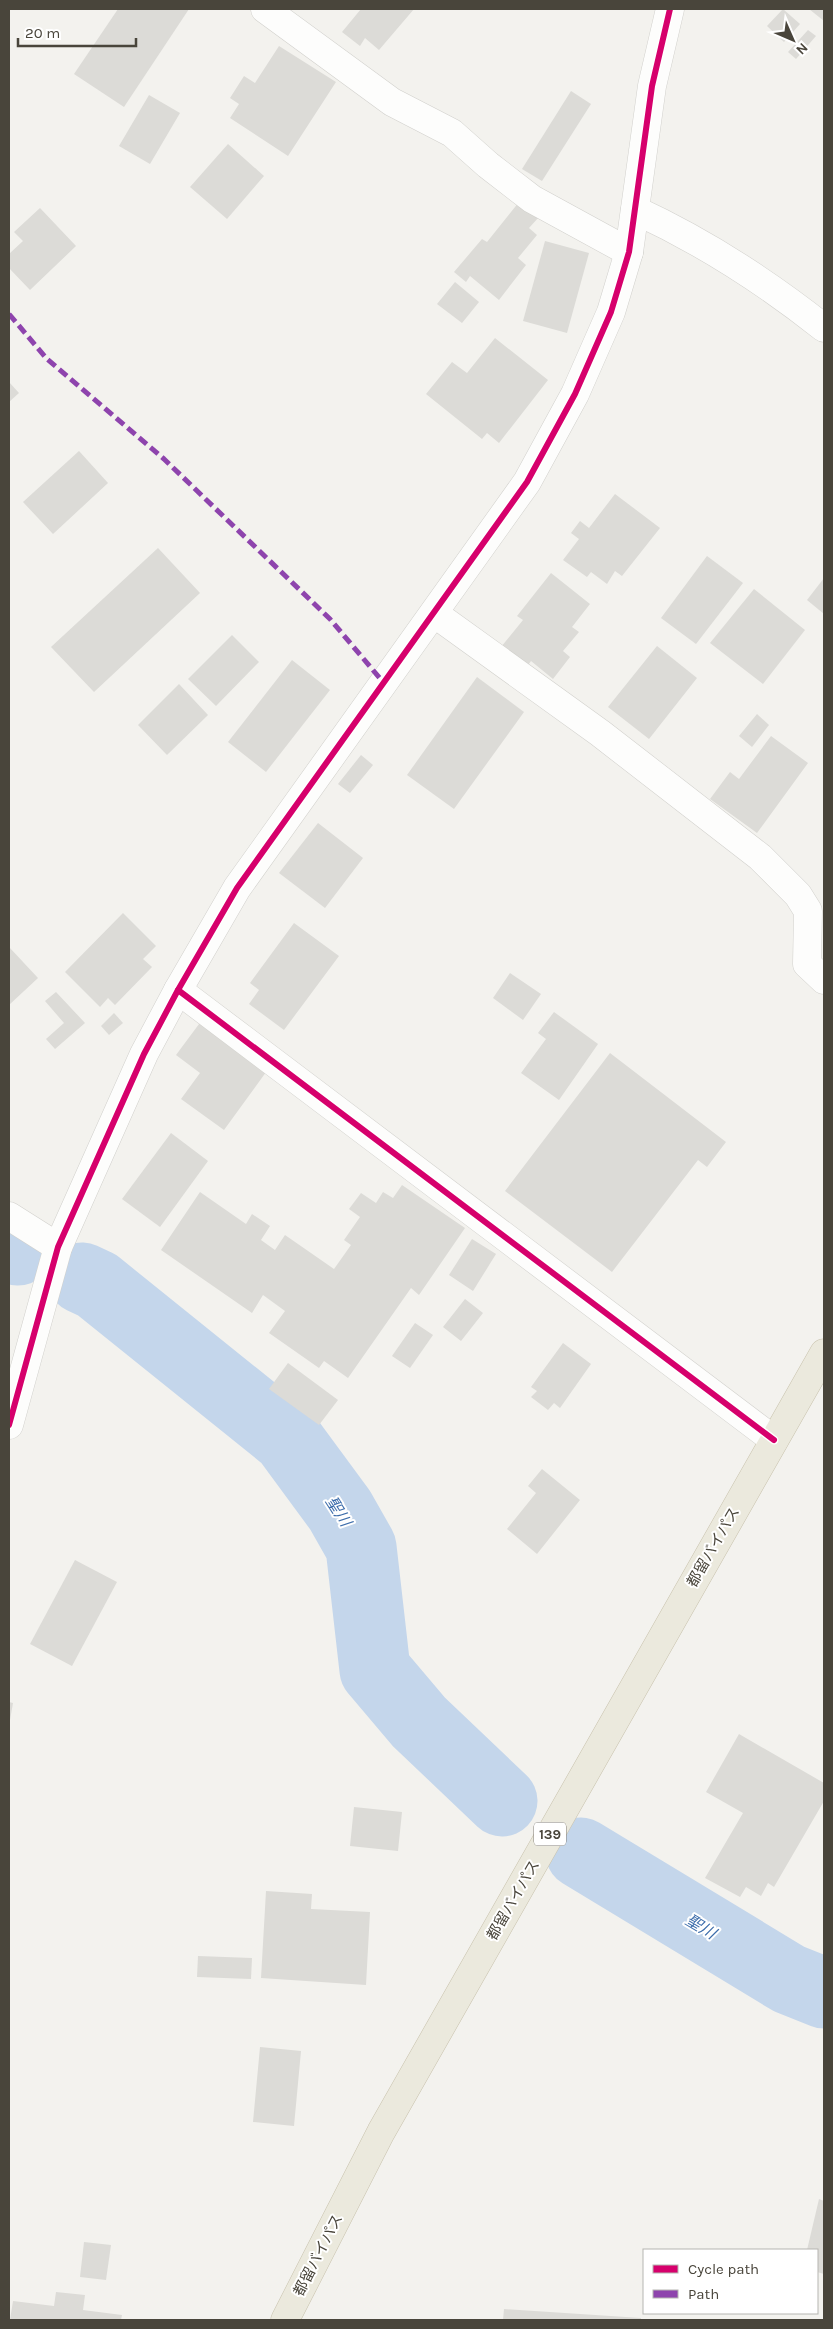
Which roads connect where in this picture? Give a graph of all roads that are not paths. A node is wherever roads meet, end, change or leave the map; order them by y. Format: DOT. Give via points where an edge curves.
graph roads {
  1 [pos="265,9"];
  2 [pos="670,9"];
  3 [pos="635,210"];
  4 [pos="629,252"];
  5 [pos="824,328"];
  6 [pos="434,614"];
  7 [pos="824,980"];
  8 [pos="178,990"];
  9 [pos="9,1216"];
  10 [pos="58,1247"];
  11 [pos="824,1353"];
  12 [pos="9,1425"];
  13 [pos="774,1440"];
  14 [pos="285,2320"];
  1 -- 4 [label="street" via="392,102 452,133 532,199"];
  2 -- 3 [label="street" via="652,86"];
  3 -- 4 [label="street"];
  3 -- 5 [label="street" via="665,224 781,294"];
  4 -- 6 [label="street" via="611,312 575,394 527,482"];
  6 -- 7 [label="street" via="600,733 760,857 808,911 807,964"];
  6 -- 8 [label="street" via="237,888"];
  8 -- 10 [label="street" via="144,1054"];
  8 -- 13 [label="street"];
  9 -- 10 [label="street"];
  10 -- 12 [label="street"];
  11 -- 13 [label="highway, 都留バイパス / 139"];
  13 -- 14 [label="highway, 都留バイパス / 139" via="381,2132"];
}
